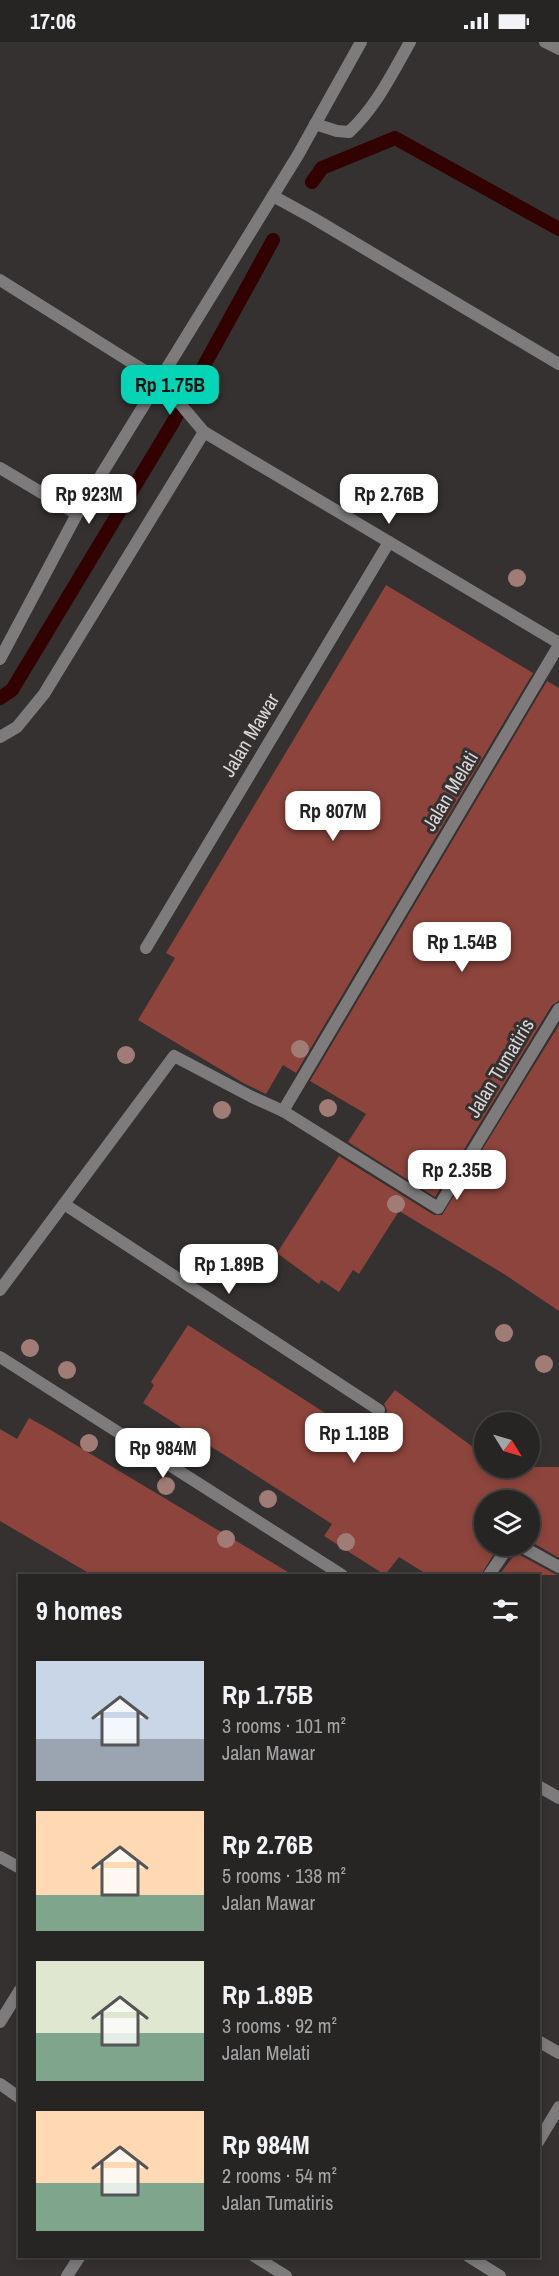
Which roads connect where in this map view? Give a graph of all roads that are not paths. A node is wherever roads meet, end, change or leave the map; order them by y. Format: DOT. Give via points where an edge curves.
graph roads {
  1 [pos="361,42"];
  2 [pos="410,42"];
  3 [pos="545,42"];
  4 [pos="559,49"];
  5 [pos="315,124"];
  6 [pos="273,196"];
  7 [pos="0,280"];
  8 [pos="559,364"];
  9 [pos="164,386"];
  10 [pos="204,432"];
  11 [pos="0,468"];
  12 [pos="77,514"];
  13 [pos="388,542"];
  14 [pos="559,644"];
  15 [pos="0,659"];
  16 [pos="0,737"];
  17 [pos="146,948"];
  18 [pos="559,1009"];
  19 [pos="283,1111"];
  20 [pos="64,1204"];
  21 [pos="0,1290"];
  22 [pos="0,1357"];
  23 [pos="379,1410"];
  24 [pos="502,1556"];
  25 [pos="539,1556"];
  26 [pos="559,1567"];
  27 [pos="340,1574"];
  28 [pos="490,1574"];
  29 [pos="540,1787"];
  30 [pos="559,1798"];
  31 [pos="0,1857"];
  32 [pos="18,1867"];
  33 [pos="18,1993"];
  34 [pos="0,2022"];
  35 [pos="540,2042"];
  36 [pos="559,2053"];
  37 [pos="0,2084"];
  38 [pos="18,2097"];
  39 [pos="559,2107"];
  40 [pos="540,2139"];
  41 [pos="79,2258"];
  42 [pos="257,2258"];
  43 [pos="473,2258"];
  44 [pos="67,2276"];
  45 [pos="286,2276"];
  46 [pos="500,2276"];
  1 -- 5 [label="street"];
  2 -- 5 [label="street" via="377,100 349,132"];
  3 -- 4 [label="street"];
  5 -- 6 [label="street"];
  6 -- 8 [label="street"];
  6 -- 9 [label="street"];
  7 -- 9 [label="street"];
  9 -- 10 [label="street"];
  9 -- 12 [label="street"];
  10 -- 13 [label="street"];
  10 -- 16 [label="street" via="40,701 18,727"];
  11 -- 12 [label="street"];
  12 -- 15 [label="street"];
  13 -- 14 [label="street"];
  13 -- 17 [label="street, Jalan Mawar"];
  14 -- 19 [label="street, Jalan Melati"];
  18 -- 19 [label="street, Jalan Tumatiris" via="438,1208"];
  19 -- 20 [label="street" via="174,1056"];
  20 -- 21 [label="street"];
  20 -- 23 [label="street"];
  22 -- 27 [label="street"];
  24 -- 28 [label="street"];
  25 -- 26 [label="street"];
  29 -- 30 [label="street"];
  31 -- 32 [label="street"];
  33 -- 34 [label="street"];
  35 -- 36 [label="street"];
  37 -- 38 [label="street"];
  39 -- 40 [label="street"];
  41 -- 44 [label="street"];
  42 -- 45 [label="street"];
  43 -- 46 [label="street"];
}
